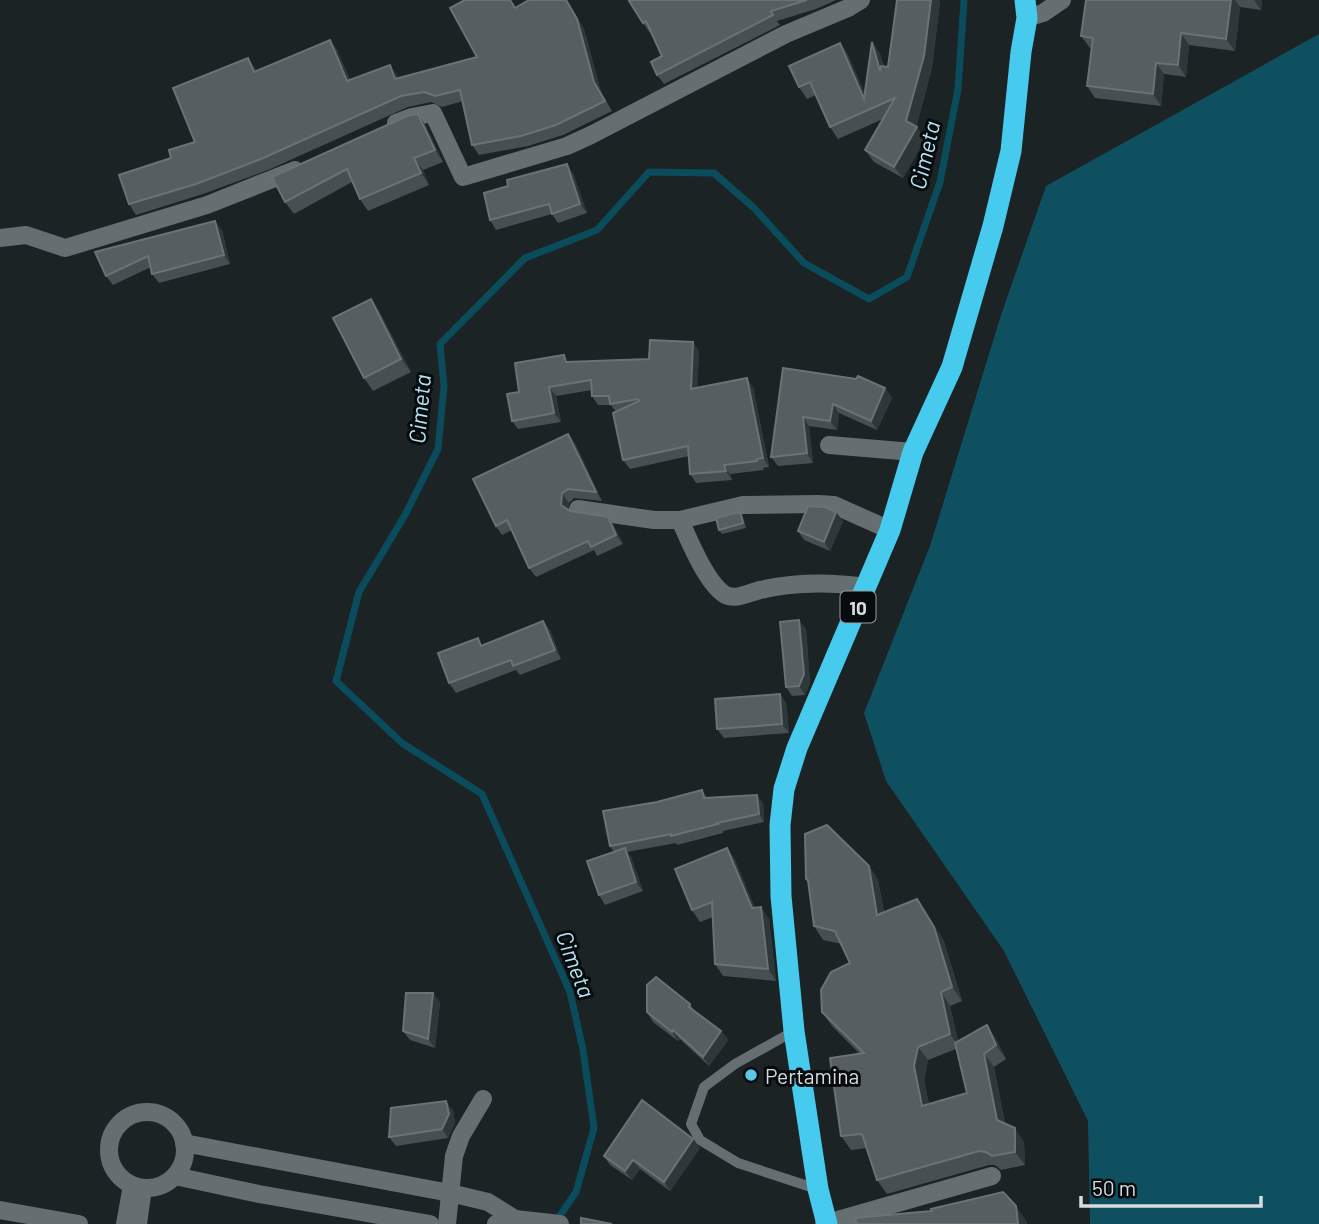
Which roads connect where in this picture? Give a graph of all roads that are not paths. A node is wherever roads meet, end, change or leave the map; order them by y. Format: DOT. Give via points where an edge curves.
graph roads {
  1 [pos="861,0"];
  2 [pos="1062,0"];
  3 [pos="1026,9"];
  4 [pos="386,128"];
  5 [pos="310,163"];
  6 [pos="0,238"];
  7 [pos="829,445"];
  8 [pos="913,452"];
  9 [pos="578,509"];
  10 [pos="680,520"];
  11 [pos="890,530"];
  12 [pos="866,587"];
  13 [pos="794,1031"];
  14 [pos="483,1099"];
  15 [pos="184,1143"];
  16 [pos="175,1176"];
  17 [pos="992,1176"];
  18 [pos="138,1186"];
  19 [pos="818,1189"];
  20 [pos="450,1192"];
  21 [pos="0,1210"];
  22 [pos="515,1219"];
  23 [pos="79,1224"];
  24 [pos="125,1224"];
  25 [pos="138,1224"];
  26 [pos="430,1224"];
  27 [pos="447,1224"];
  28 [pos="496,1224"];
  29 [pos="560,1224"];
  30 [pos="826,1224"];
  1 -- 4 [label="street" via="591,135 463,177 433,113"];
  2 -- 3 [label="street" via="1044,13"];
  3 -- 8 [label="highway, 10" via="1011,150 993,226 953,367"];
  5 -- 6 [label="street" via="207,205 65,248 26,234"];
  7 -- 8 [label="street"];
  8 -- 11 [label="highway, 10"];
  9 -- 10 [label="street"];
  10 -- 11 [label="street" via="743,505 818,504 834,505"];
  10 -- 12 [label="street" via="704,568 728,596 836,582"];
  11 -- 12 [label="highway, 10"];
  12 -- 13 [label="highway, 10" via="784,789 782,896"];
  13 -- 19 [label="highway, 10"];
  13 -- 19 [label="lane" via="704,1087 691,1124 700,1140 738,1163"];
  14 -- 20 [label="street" via="457,1145"];
  15 -- 16 [label="street" via="185,1155"];
  15 -- 18 [label="street" via="180,1131 161,1115 137,1113 117,1126 110,1159 122,1179"];
  15 -- 20 [label="street"];
  16 -- 18 [label="street" via="155,1187"];
  16 -- 26 [label="street"];
  17 -- 30 [label="street"];
  18 -- 24 [label="street"];
  18 -- 25 [label="street"];
  19 -- 30 [label="highway, 10"];
  20 -- 22 [label="street" via="488,1202"];
  20 -- 27 [label="street"];
  21 -- 23 [label="street"];
  22 -- 28 [label="street"];
  22 -- 29 [label="street"];
}
